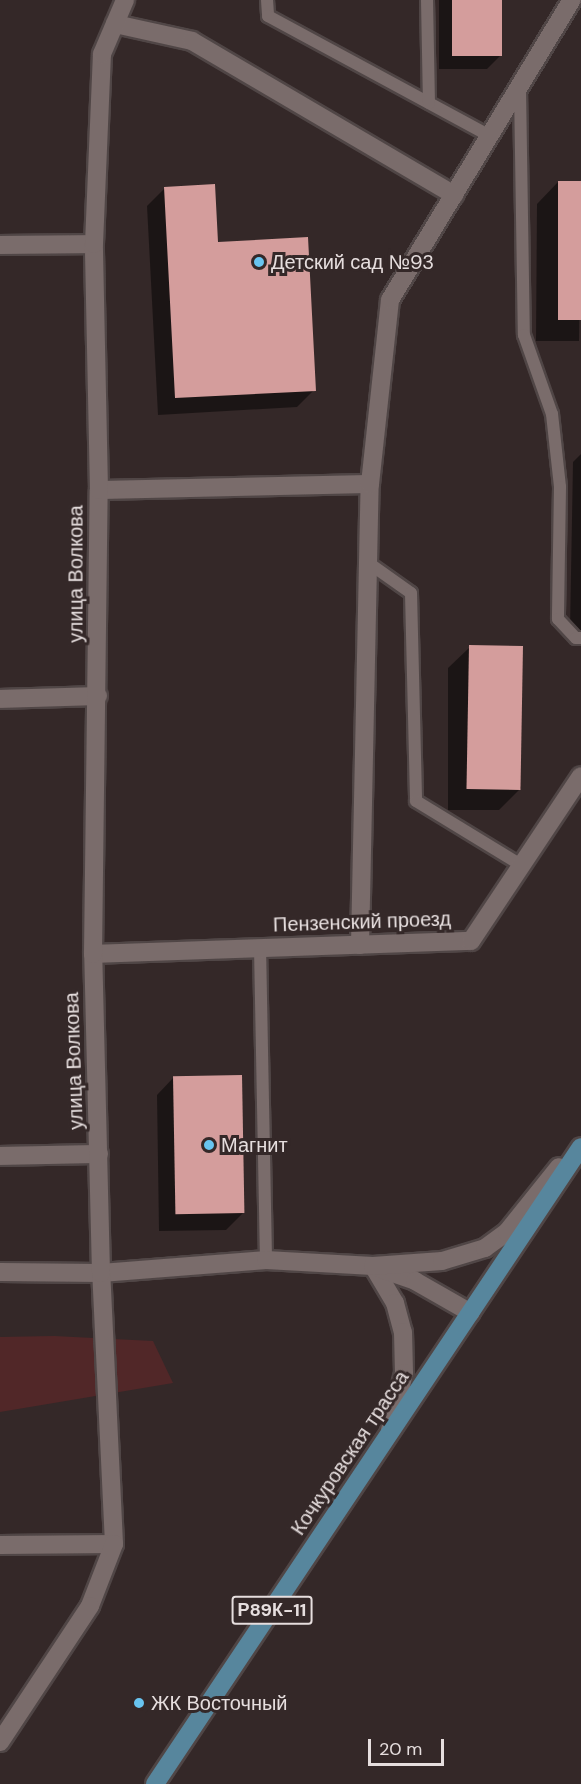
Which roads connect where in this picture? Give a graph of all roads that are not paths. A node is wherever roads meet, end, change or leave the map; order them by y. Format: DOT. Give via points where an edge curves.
graph roads {
  1 [pos="125,0"];
  2 [pos="267,0"];
  3 [pos="427,0"];
  4 [pos="572,0"];
  5 [pos="115,24"];
  6 [pos="520,85"];
  7 [pos="429,104"];
  8 [pos="490,136"];
  9 [pos="454,195"];
  10 [pos="94,244"];
  11 [pos="0,245"];
  12 [pos="370,484"];
  13 [pos="99,490"];
  14 [pos="370,564"];
  15 [pos="581,638"];
  16 [pos="98,696"];
  17 [pos="0,699"];
  18 [pos="581,776"];
  19 [pos="521,865"];
  20 [pos="360,945"];
  21 [pos="260,947"];
  22 [pos="93,954"];
  23 [pos="581,1140"];
  24 [pos="581,1148"];
  25 [pos="99,1154"];
  26 [pos="0,1156"];
  27 [pos="266,1260"];
  28 [pos="373,1266"];
  29 [pos="0,1272"];
  30 [pos="100,1273"];
  31 [pos="471,1314"];
  32 [pos="388,1436"];
  33 [pos="114,1544"];
  34 [pos="0,1545"];
  35 [pos="1,1737"];
  36 [pos="155,1784"];
  1 -- 5 [label="street, улица Волкова"];
  2 -- 7 [label="lane" via="268,16"];
  3 -- 7 [label="lane"];
  4 -- 6 [label="street"];
  5 -- 9 [label="street" via="192,41"];
  5 -- 10 [label="street, улица Волкова" via="102,54"];
  6 -- 8 [label="street"];
  6 -- 15 [label="lane" via="524,335 552,414 560,488 558,619 576,638"];
  7 -- 8 [label="lane"];
  8 -- 9 [label="street"];
  9 -- 12 [label="street" via="390,300"];
  10 -- 11 [label="street"];
  10 -- 13 [label="street, улица Волкова"];
  12 -- 13 [label="street"];
  12 -- 14 [label="street"];
  13 -- 16 [label="street, улица Волкова"];
  14 -- 19 [label="lane" via="411,593 416,801"];
  14 -- 20 [label="street"];
  16 -- 17 [label="street"];
  16 -- 22 [label="street, улица Волкова"];
  18 -- 19 [label="street, Пензенский проезд"];
  19 -- 20 [label="street, Пензенский проезд" via="471,941"];
  20 -- 21 [label="street, Пензенский проезд"];
  21 -- 22 [label="street, Пензенский проезд"];
  21 -- 27 [label="lane"];
  22 -- 25 [label="street, улица Волкова"];
  23 -- 28 [label="street" via="507,1232 485,1248 442,1261"];
  24 -- 31 [label="main road, Кочкуровская трасса / Р89К-11"];
  25 -- 26 [label="street, улица Волкова"];
  25 -- 30 [label="street, улица Волкова"];
  27 -- 28 [label="street"];
  27 -- 30 [label="street"];
  28 -- 31 [label="street" via="415,1281"];
  28 -- 32 [label="street" via="395,1303 403,1332 404,1373"];
  29 -- 30 [label="street"];
  30 -- 33 [label="street, улица Волкова"];
  31 -- 32 [label="main road, Кочкуровская трасса / Р89К-11"];
  32 -- 36 [label="main road, Кочкуровская трасса / Р89К-11"];
  33 -- 34 [label="street"];
  33 -- 35 [label="street" via="90,1606"];
}
